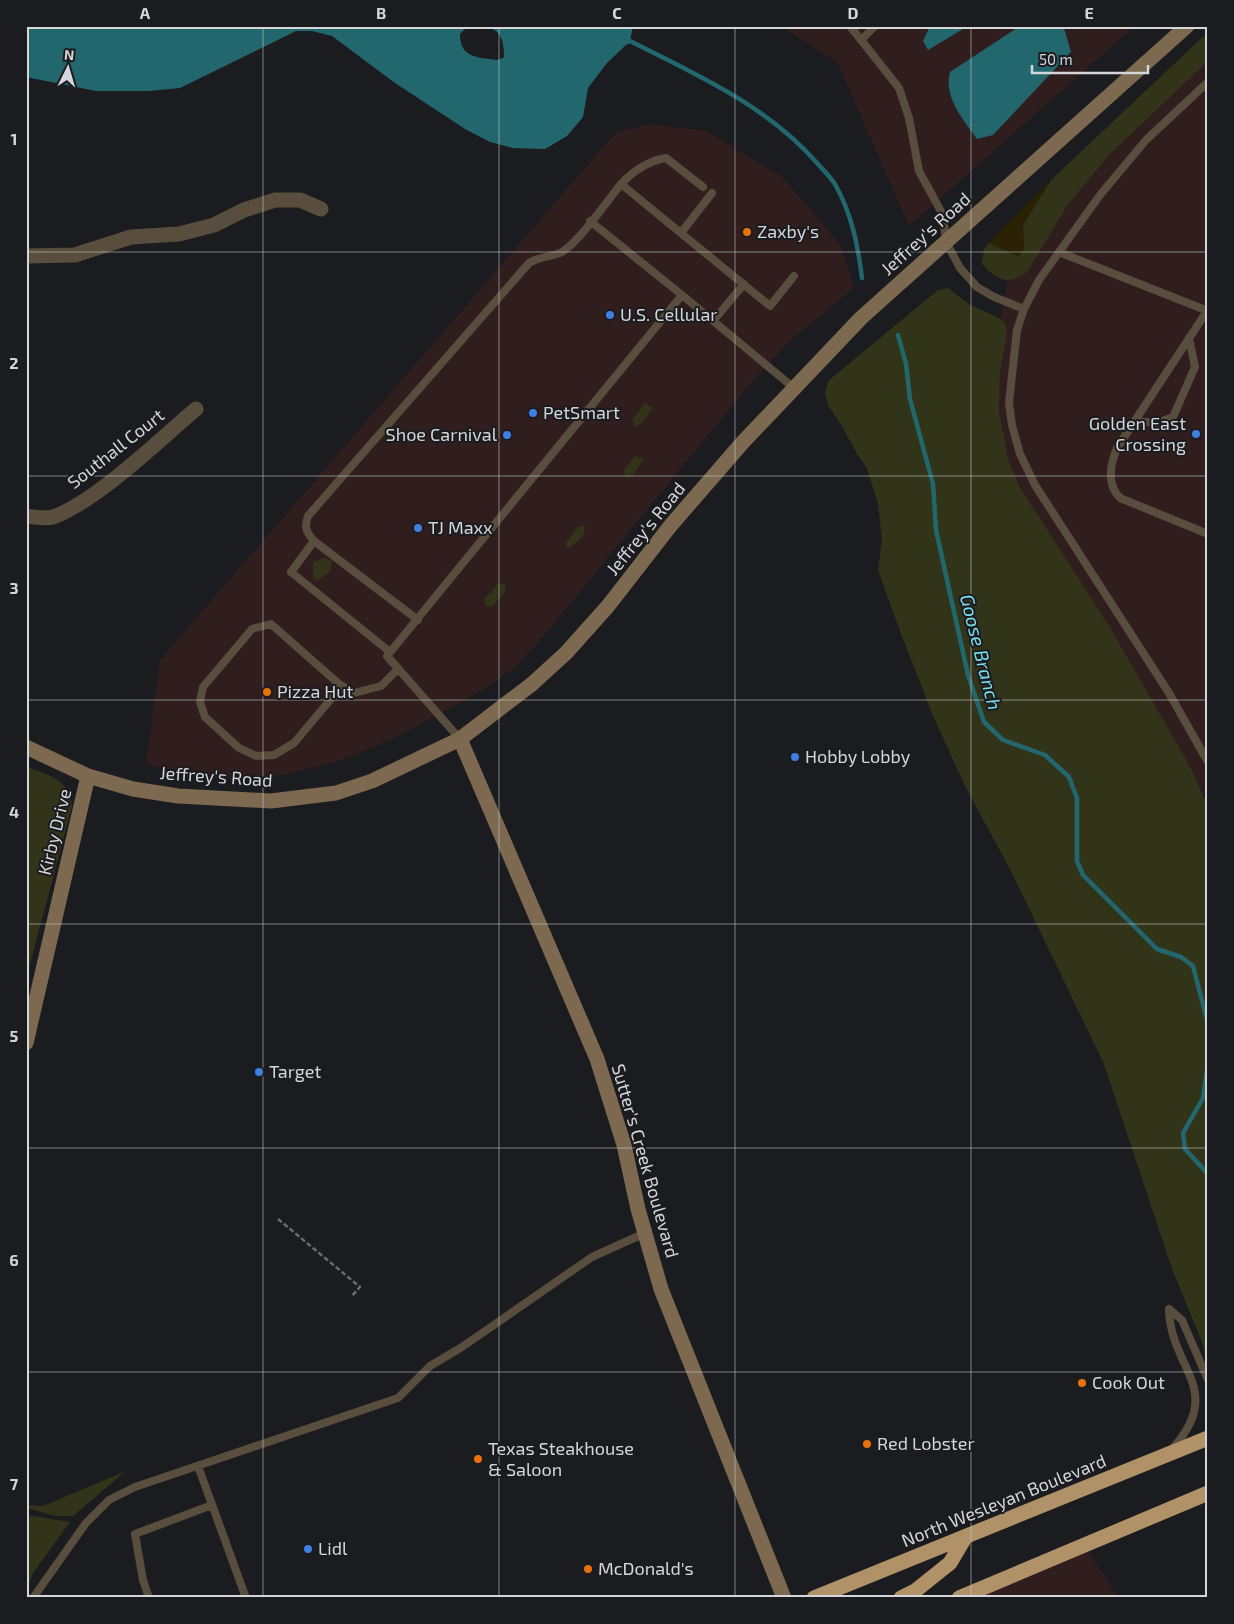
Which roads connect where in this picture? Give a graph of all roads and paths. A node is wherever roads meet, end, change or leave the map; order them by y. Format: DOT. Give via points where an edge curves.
graph roads {
  1 [pos="850,26"];
  2 [pos="875,26"];
  3 [pos="1187,26"];
  4 [pos="862,39"];
  5 [pos="1208,82"];
  6 [pos="621,184"];
  7 [pos="703,187"];
  8 [pos="712,193"];
  9 [pos="321,209"];
  10 [pos="590,221"];
  11 [pos="681,233"];
  12 [pos="946,242"];
  13 [pos="1059,252"];
  14 [pos="26,256"];
  15 [pos="794,276"];
  16 [pos="744,284"];
  17 [pos="682,295"];
  18 [pos="1024,309"];
  19 [pos="1207,311"];
  20 [pos="713,321"];
  21 [pos="1189,338"];
  22 [pos="794,388"];
  23 [pos="196,409"];
  24 [pos="1135,421"];
  25 [pos="26,516"];
  26 [pos="1208,534"];
  27 [pos="314,541"];
  28 [pos="418,620"];
  29 [pos="390,652"];
  30 [pos="398,669"];
  31 [pos="342,686"];
  32 [pos="460,739"];
  33 [pos="26,747"];
  34 [pos="1208,762"];
  35 [pos="88,776"];
  36 [pos="26,1043"];
  37 [pos="278,1219"];
  38 [pos="645,1233"];
  39 [pos="351,1297"];
  40 [pos="1208,1380"];
  41 [pos="1208,1438"];
  42 [pos="1167,1455"];
  43 [pos="198,1466"];
  44 [pos="1208,1493"];
  45 [pos="212,1505"];
  46 [pos="966,1536"];
  47 [pos="33,1598"];
  48 [pos="149,1598"];
  49 [pos="246,1598"];
  50 [pos="784,1598"];
  51 [pos="814,1598"];
  52 [pos="901,1598"];
  53 [pos="959,1598"];
  1 -- 4 [label="lane"];
  2 -- 4 [label="lane"];
  3 -- 12 [label="street, Jeffrey's Road"];
  4 -- 12 [label="lane" via="899,88 909,118 919,171 943,215"];
  5 -- 13 [label="lane" via="1146,140 1100,195"];
  6 -- 7 [label="lane" via="644,165 666,158"];
  6 -- 10 [label="lane"];
  6 -- 11 [label="lane"];
  8 -- 11 [label="lane"];
  9 -- 14 [label="street" via="300,200 275,200 244,210 214,225 180,234 130,237 75,255"];
  10 -- 17 [label="lane"];
  10 -- 27 [label="lane" via="562,252 540,256 529,262 308,516 305,526"];
  11 -- 16 [label="lane"];
  12 -- 18 [label="lane" via="960,268 977,287 994,298"];
  12 -- 22 [label="street, Jeffrey's Road" via="861,318"];
  13 -- 18 [label="lane"];
  13 -- 19 [label="lane"];
  15 -- 16 [label="lane" via="770,306"];
  16 -- 20 [label="lane"];
  17 -- 20 [label="lane"];
  17 -- 28 [label="lane"];
  18 -- 34 [label="lane" via="1017,330 1009,403 1020,454 1035,484 1169,693"];
  19 -- 21 [label="lane"];
  20 -- 22 [label="lane"];
  21 -- 24 [label="lane"];
  21 -- 24 [label="lane" via="1195,368 1174,418 1157,423"];
  22 -- 32 [label="street, Jeffrey's Road" via="677,518 608,606 566,653 532,684"];
  23 -- 25 [label="street, Southall Court" via="78,504 51,518"];
  24 -- 26 [label="lane" via="1112,461 1113,491 1120,498"];
  27 -- 28 [label="lane"];
  27 -- 29 [label="lane" via="291,572"];
  28 -- 29 [label="lane"];
  29 -- 30 [label="lane" via="386,656"];
  30 -- 31 [label="lane" via="381,686 354,693"];
  30 -- 32 [label="lane"];
  31 -- 31 [label="lane" via="271,624 252,629 203,687 200,702 205,717 239,748 256,756 274,755 294,742"];
  32 -- 35 [label="street, Jeffrey's Road" via="372,781 336,793 271,801 178,796 133,789"];
  32 -- 38 [label="street, Sutter's Creek Boulevard" via="597,1059 624,1145"];
  33 -- 35 [label="street, Jeffrey's Road"];
  35 -- 36 [label="street, Kirby Drive"];
  37 -- 39 [label="path" via="360,1287"];
  38 -- 43 [label="lane" via="592,1257 430,1366 398,1398"];
  38 -- 50 [label="street, Sutter's Creek Boulevard" via="661,1288"];
  40 -- 42 [label="lane" via="1182,1320 1169,1309 1170,1326 1194,1384 1197,1404 1183,1437"];
  41 -- 42 [label="highway, North Wesleyan Boulevard"];
  42 -- 46 [label="highway, North Wesleyan Boulevard"];
  43 -- 45 [label="lane"];
  43 -- 47 [label="lane" via="135,1487 109,1500 86,1523"];
  44 -- 53 [label="highway"];
  45 -- 48 [label="lane" via="135,1534"];
  45 -- 49 [label="lane"];
  46 -- 51 [label="highway, North Wesleyan Boulevard"];
  46 -- 52 [label="highway" via="950,1563"];
}
